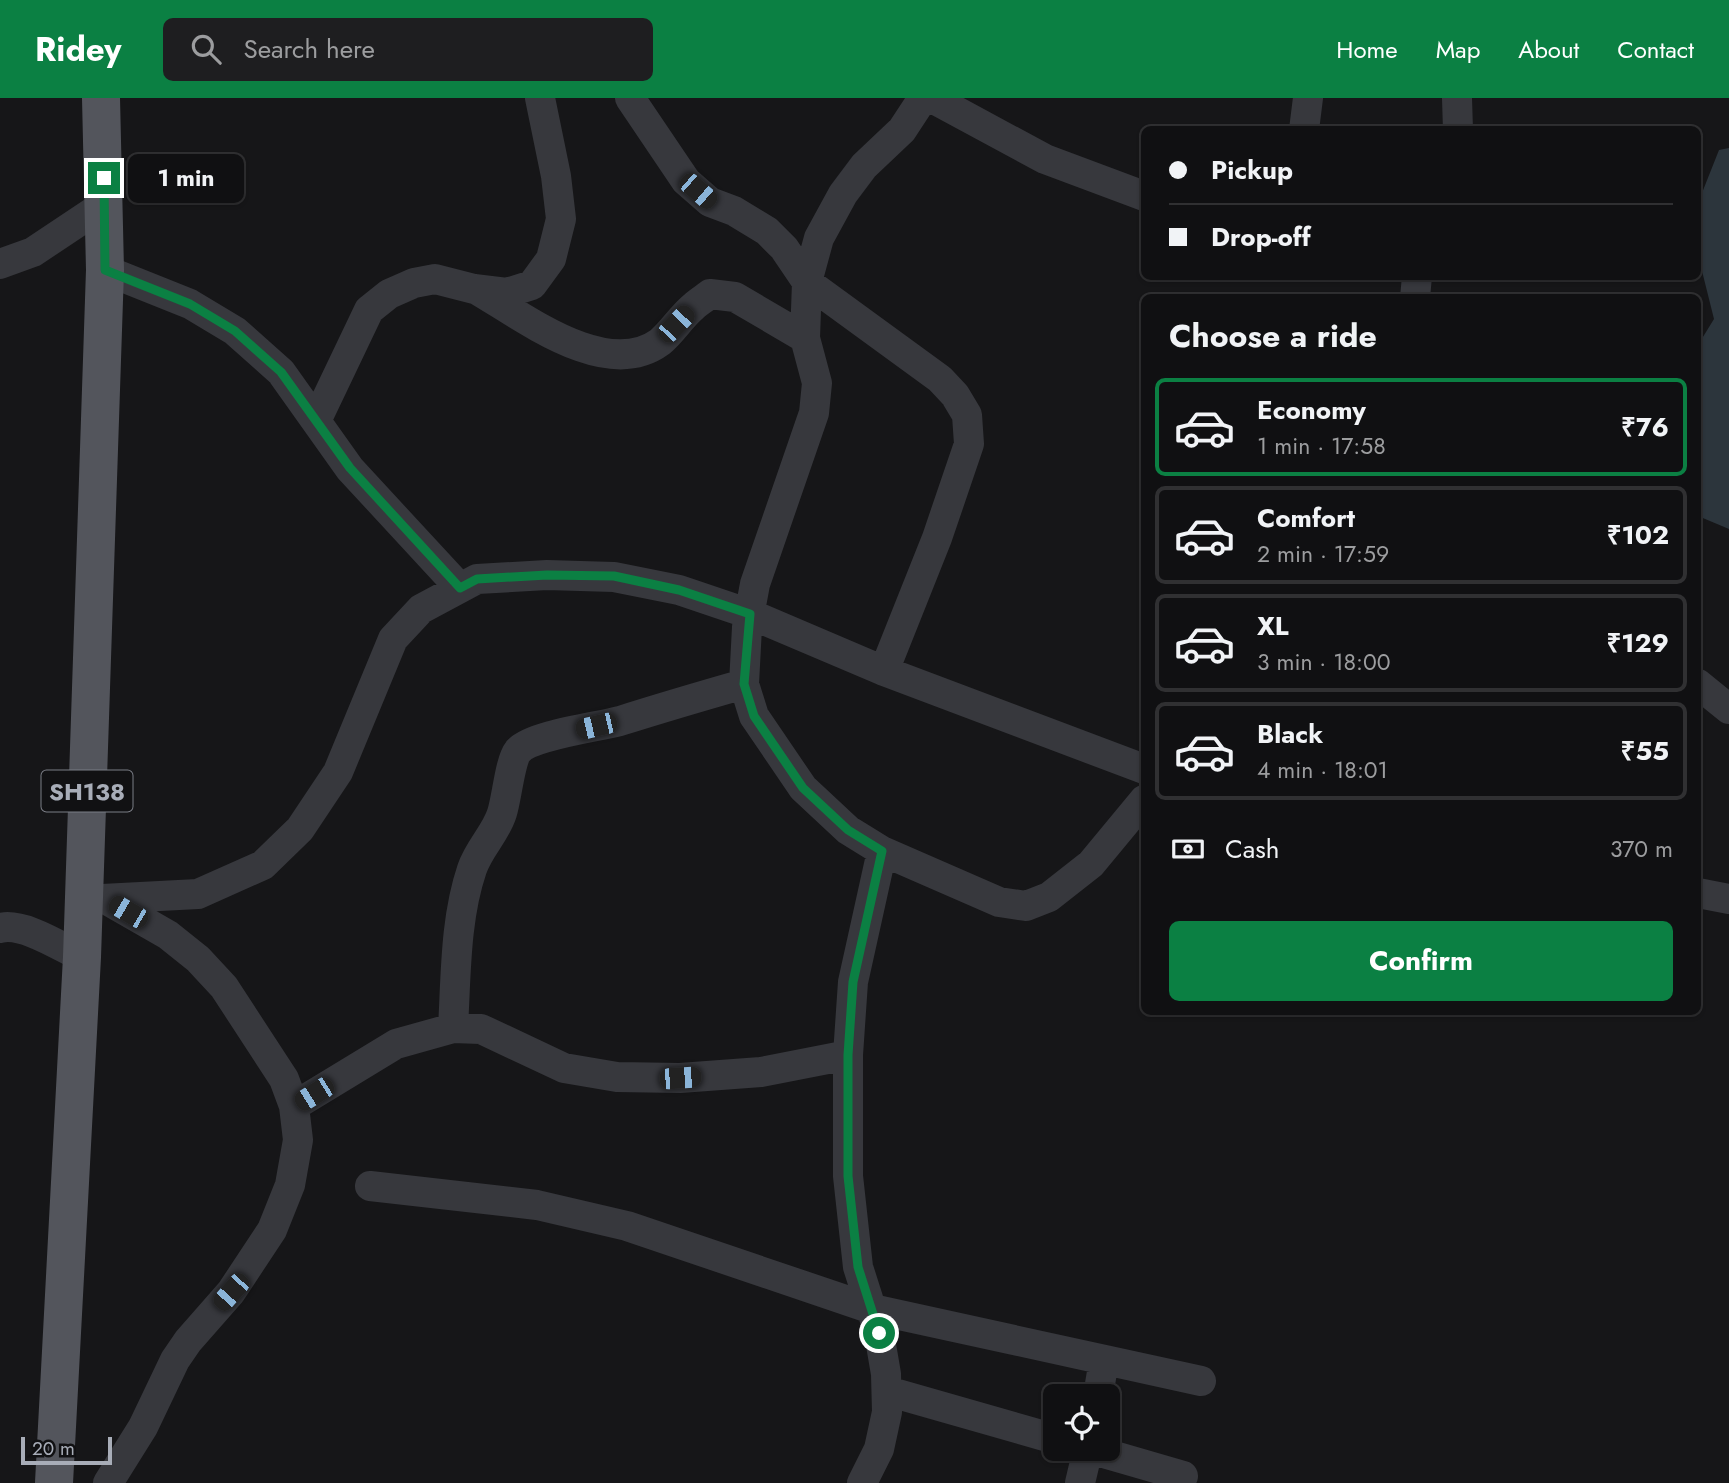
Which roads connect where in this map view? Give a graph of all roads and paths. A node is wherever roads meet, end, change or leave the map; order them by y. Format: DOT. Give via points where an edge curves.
graph roads {
  1 [pos="101,98"];
  2 [pos="540,98"];
  3 [pos="630,98"];
  4 [pos="923,98"];
  5 [pos="932,98"];
  6 [pos="1308,98"];
  7 [pos="1457,98"];
  8 [pos="1304,126"];
  9 [pos="1458,126"];
  10 [pos="1141,195"];
  11 [pos="105,204"];
  12 [pos="0,264"];
  13 [pos="105,270"];
  14 [pos="807,282"];
  15 [pos="474,289"];
  16 [pos="805,338"];
  17 [pos="316,421"];
  18 [pos="460,588"];
  19 [pos="750,614"];
  20 [pos="884,671"];
  21 [pos="744,684"];
  22 [pos="1701,686"];
  23 [pos="1729,709"];
  24 [pos="1141,768"];
  25 [pos="1141,804"];
  26 [pos="882,851"];
  27 [pos="1701,894"];
  28 [pos="1729,899"];
  29 [pos="95,900"];
  30 [pos="0,928"];
  31 [pos="82,957"];
  32 [pos="453,1028"];
  33 [pos="848,1055"];
  34 [pos="294,1107"];
  35 [pos="370,1186"];
  36 [pos="872,1309"];
  37 [pos="1104,1360"];
  38 [pos="1200,1381"];
  39 [pos="1100,1384"];
  40 [pos="887,1391"];
  41 [pos="1043,1436"];
  42 [pos="1120,1458"];
  43 [pos="1086,1461"];
  44 [pos="1183,1476"];
  45 [pos="872,1480"];
  46 [pos="54,1483"];
  47 [pos="108,1483"];
  48 [pos="1080,1483"];
  1 -- 11 [label="main road, SH138"];
  2 -- 15 [label="street" via="561,219 551,259 532,285 508,293"];
  3 -- 14 [label="street" via="686,181 710,202 767,231"];
  4 -- 14 [label="street" via="902,130 864,166 843,194 818,238"];
  5 -- 10 [label="street" via="1045,159"];
  6 -- 8 [label="street"];
  7 -- 9 [label="street"];
  11 -- 12 [label="street" via="33,252"];
  11 -- 13 [label="main road, SH138"];
  13 -- 17 [label="street" via="190,304 235,331 281,372"];
  13 -- 29 [label="main road, SH138"];
  14 -- 16 [label="street"];
  14 -- 20 [label="street" via="940,379 967,415 969,444"];
  15 -- 16 [label="street" via="574,346 611,354 636,353 659,342 710,294 735,297"];
  15 -- 17 [label="street" via="435,279 414,283 369,310"];
  16 -- 19 [label="street" via="817,383 814,413 755,584"];
  17 -- 18 [label="street" via="350,468"];
  18 -- 19 [label="street" via="477,579 614,576 679,590"];
  18 -- 29 [label="street" via="421,609 393,639 338,772 300,829 263,865 198,894"];
  19 -- 20 [label="street"];
  19 -- 21 [label="street"];
  20 -- 24 [label="street"];
  21 -- 26 [label="street" via="754,716 803,788 848,830"];
  21 -- 32 [label="street" via="532,742 518,751 500,818 471,869 458,942"];
  22 -- 23 [label="street"];
  25 -- 26 [label="street" via="1091,864 1049,897 1026,906 999,902"];
  26 -- 33 [label="street" via="853,982"];
  27 -- 28 [label="street"];
  29 -- 31 [label="main road, SH138"];
  29 -- 34 [label="street" via="168,935 198,959 224,987 284,1079"];
  30 -- 31 [label="street" via="10,925"];
  31 -- 46 [label="main road, SH138"];
  32 -- 33 [label="street" via="481,1029 564,1068 617,1077 761,1072"];
  32 -- 34 [label="street" via="396,1044"];
  33 -- 36 [label="street" via="848,1176 858,1267"];
  34 -- 47 [label="street" via="299,1140 290,1185 272,1230 231,1292 176,1360 143,1427"];
  35 -- 36 [label="street" via="537,1205 627,1226"];
  36 -- 37 [label="street"];
  36 -- 40 [label="street"];
  37 -- 38 [label="street"];
  37 -- 39 [label="street"];
  40 -- 41 [label="street"];
  40 -- 45 [label="street"];
  42 -- 44 [label="street"];
  43 -- 48 [label="street"];
}
